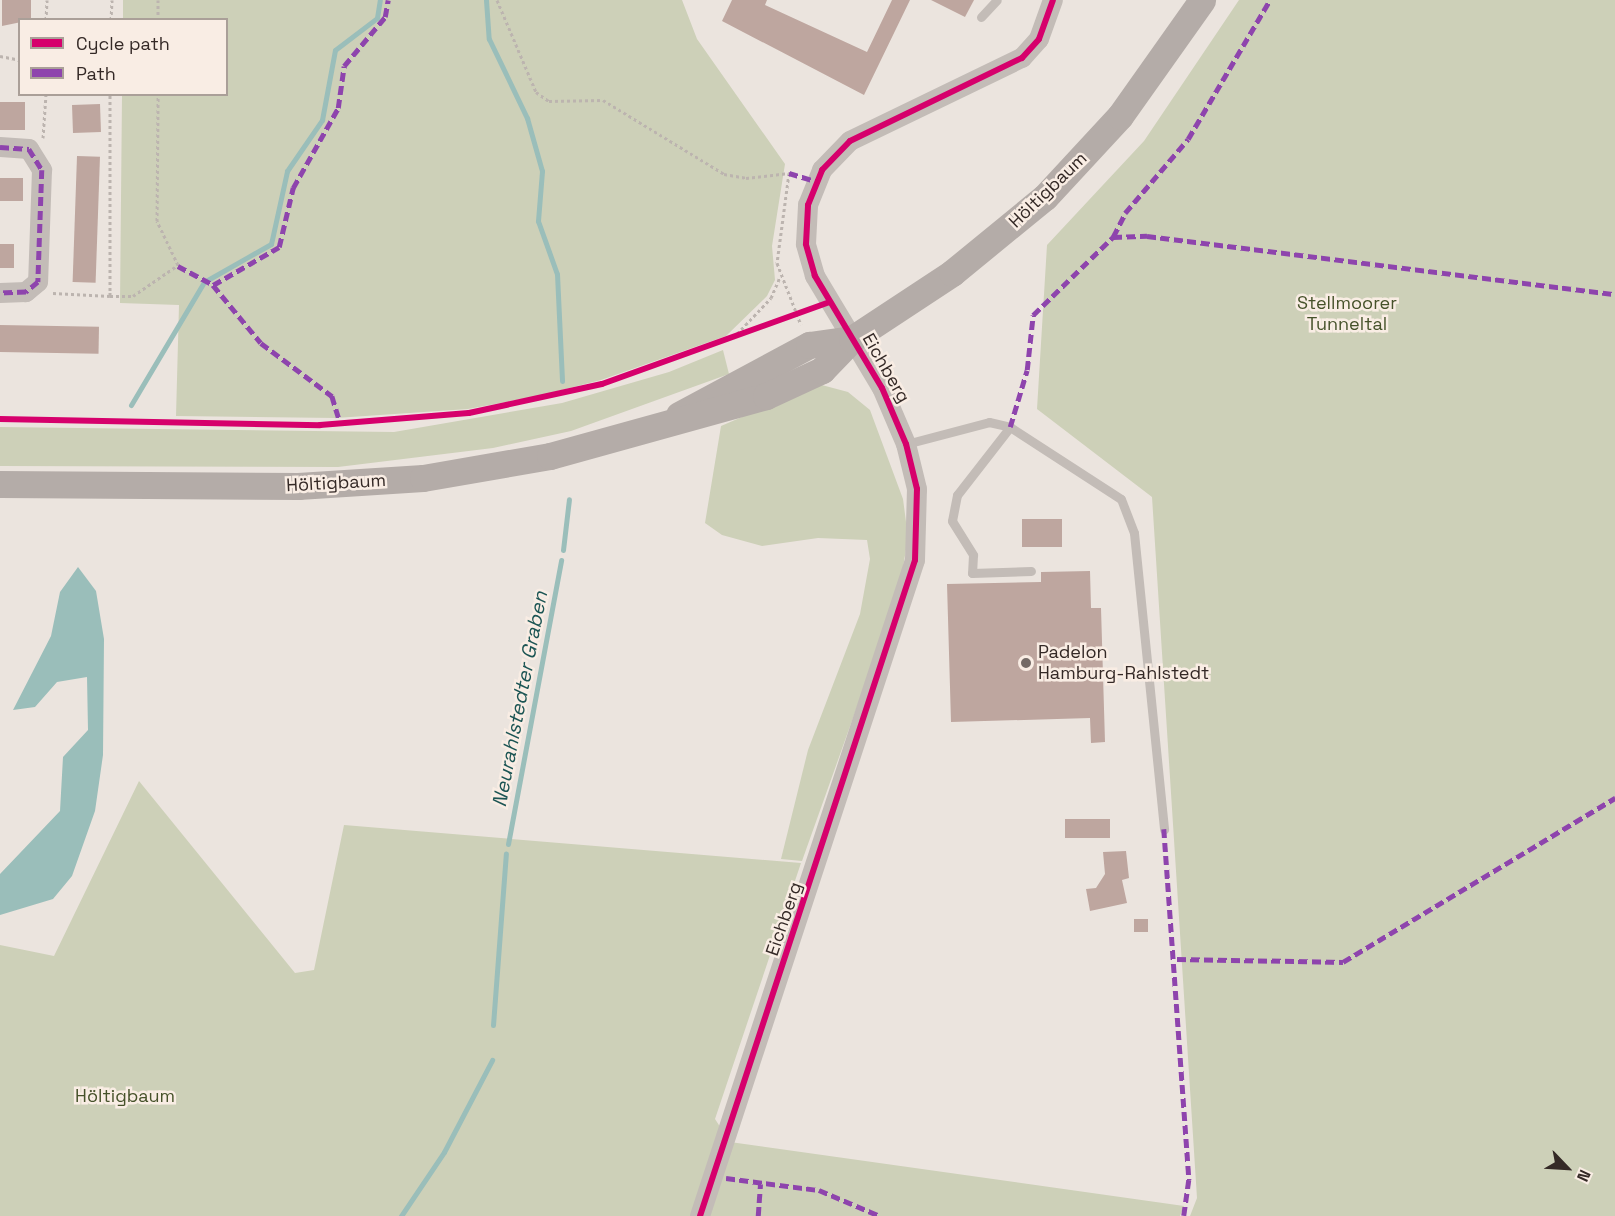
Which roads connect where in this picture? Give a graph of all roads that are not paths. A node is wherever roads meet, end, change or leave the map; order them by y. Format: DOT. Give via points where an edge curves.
graph roads {
  1 [pos="997,0"];
  2 [pos="1053,0"];
  3 [pos="1202,0"];
  4 [pos="981,17"];
  5 [pos="0,147"];
  6 [pos="0,293"];
  7 [pos="852,339"];
  8 [pos="665,423"];
  9 [pos="1010,427"];
  10 [pos="906,444"];
  11 [pos="0,484"];
  12 [pos="1031,571"];
  13 [pos="1164,829"];
  14 [pos="700,1216"];
  1 -- 4 [label="lane"];
  2 -- 7 [label="street, Eichberg" via="1039,39 1022,58 863,133 822,170 808,205 806,244 815,276"];
  3 -- 7 [label="main road, Höltigbaum" via="1138,93 1045,197 952,273"];
  5 -- 6 [label="street" via="35,153 42,170 40,274 33,289"];
  7 -- 8 [label="main road, Höltigbaum" via="809,345"];
  7 -- 8 [label="main road, Höltigbaum" via="822,370 766,396 722,412"];
  7 -- 10 [label="street, Eichberg" via="892,407"];
  8 -- 11 [label="main road, Höltigbaum" via="550,456 400,480 238,487"];
  9 -- 10 [label="lane" via="989,422"];
  9 -- 12 [label="lane" via="957,495 952,521 973,555 972,573"];
  9 -- 13 [label="lane" via="1121,500 1131,515"];
  10 -- 14 [label="street, Eichberg" via="918,515 907,594"];
}
